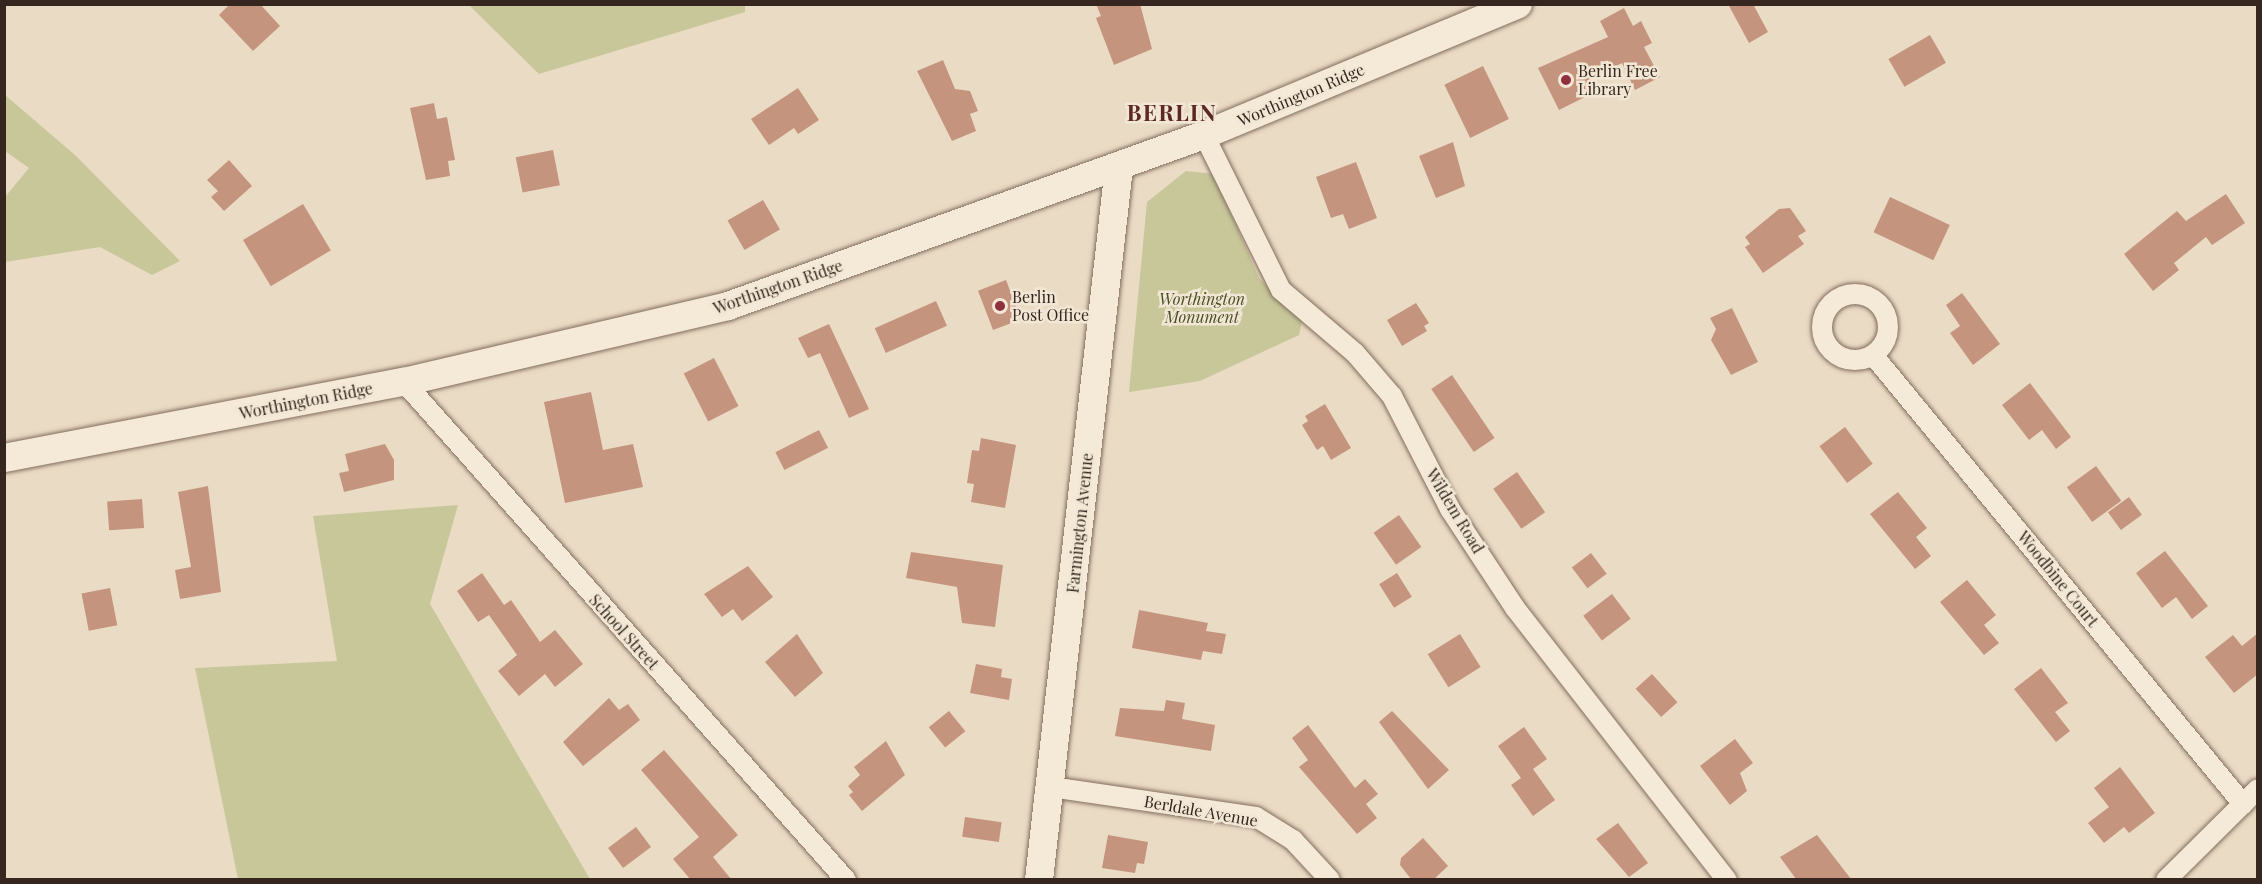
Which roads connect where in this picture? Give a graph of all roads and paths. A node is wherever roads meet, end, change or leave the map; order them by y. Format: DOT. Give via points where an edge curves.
graph roads {
  1 [pos="1518,4"];
  2 [pos="1204,135"];
  3 [pos="1119,167"];
  4 [pos="1873,355"];
  5 [pos="404,382"];
  6 [pos="4,458"];
  7 [pos="1051,787"];
  8 [pos="2258,789"];
  9 [pos="2243,804"];
  10 [pos="846,879"];
  11 [pos="1039,879"];
  12 [pos="1330,879"];
  13 [pos="1727,879"];
  14 [pos="2166,879"];
  1 -- 2 [label="street, Worthington Ridge"];
  2 -- 3 [label="street, Worthington Ridge"];
  2 -- 13 [label="street, Wildem Road" via="1281,290 1355,353 1392,396 1450,509 1515,608"];
  3 -- 5 [label="street, Worthington Ridge" via="728,306"];
  3 -- 7 [label="street, Farmington Avenue"];
  4 -- 9 [label="street, Woodbine Court"];
  5 -- 6 [label="street, Worthington Ridge"];
  5 -- 10 [label="street, School Street"];
  7 -- 11 [label="street, Farmington Avenue"];
  7 -- 12 [label="street, Berldale Avenue" via="1256,818 1293,840"];
  8 -- 9 [label="street"];
  9 -- 14 [label="street"];
}
